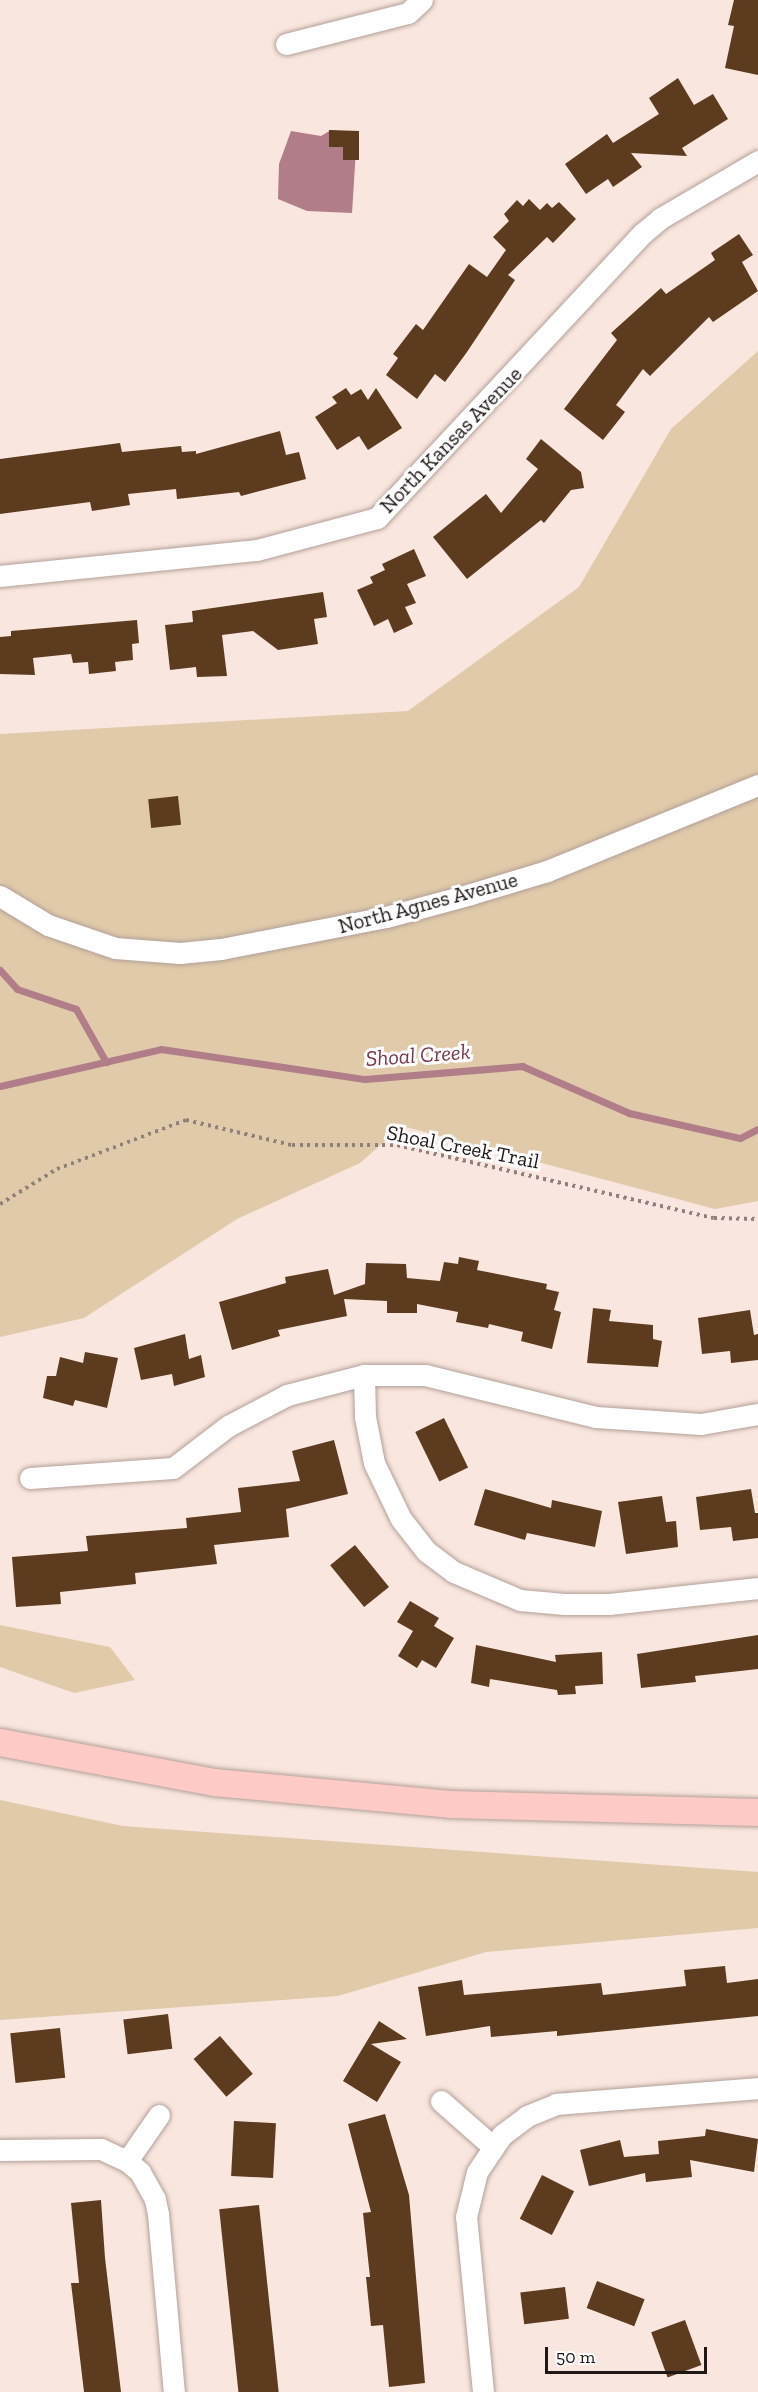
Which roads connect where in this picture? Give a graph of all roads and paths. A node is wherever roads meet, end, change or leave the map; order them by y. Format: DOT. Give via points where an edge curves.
graph roads {
  1 [pos="422,0"];
  2 [pos="286,44"];
  3 [pos="758,161"];
  4 [pos="0,576"];
  5 [pos="758,785"];
  6 [pos="0,896"];
  7 [pos="0,1204"];
  8 [pos="758,1219"];
  9 [pos="364,1375"];
  10 [pos="758,1414"];
  11 [pos="30,1478"];
  12 [pos="758,1588"];
  13 [pos="0,1742"];
  14 [pos="758,1812"];
  15 [pos="754,2087"];
  16 [pos="441,2101"];
  17 [pos="159,2115"];
  18 [pos="492,2146"];
  19 [pos="0,2150"];
  20 [pos="127,2161"];
  21 [pos="174,2392"];
  22 [pos="483,2392"];
  1 -- 2 [label="street" via="408,14"];
  3 -- 4 [label="street, North Kansas Avenue" via="661,218 643,234 377,518 257,550"];
  5 -- 6 [label="street, North Agnes Avenue" via="547,871 386,917 180,953 116,948 84,940 48,925"];
  7 -- 8 [label="path, Shoal Creek Trail" via="57,1169 186,1120 292,1144 397,1145 714,1218"];
  9 -- 10 [label="street" via="425,1375 596,1417 701,1424"];
  9 -- 11 [label="street" via="287,1395 228,1426 173,1468"];
  9 -- 12 [label="street" via="365,1417 374,1463 401,1519 426,1551 454,1572 520,1600 564,1604 609,1604"];
  13 -- 14 [label="main road" via="214,1782 438,1803"];
  15 -- 18 [label="street" via="556,2104 526,2116"];
  16 -- 18 [label="street"];
  17 -- 20 [label="street"];
  18 -- 22 [label="street" via="471,2186 466,2217"];
  19 -- 20 [label="street" via="86,2147"];
  20 -- 21 [label="street" via="149,2185 158,2214"];
}
